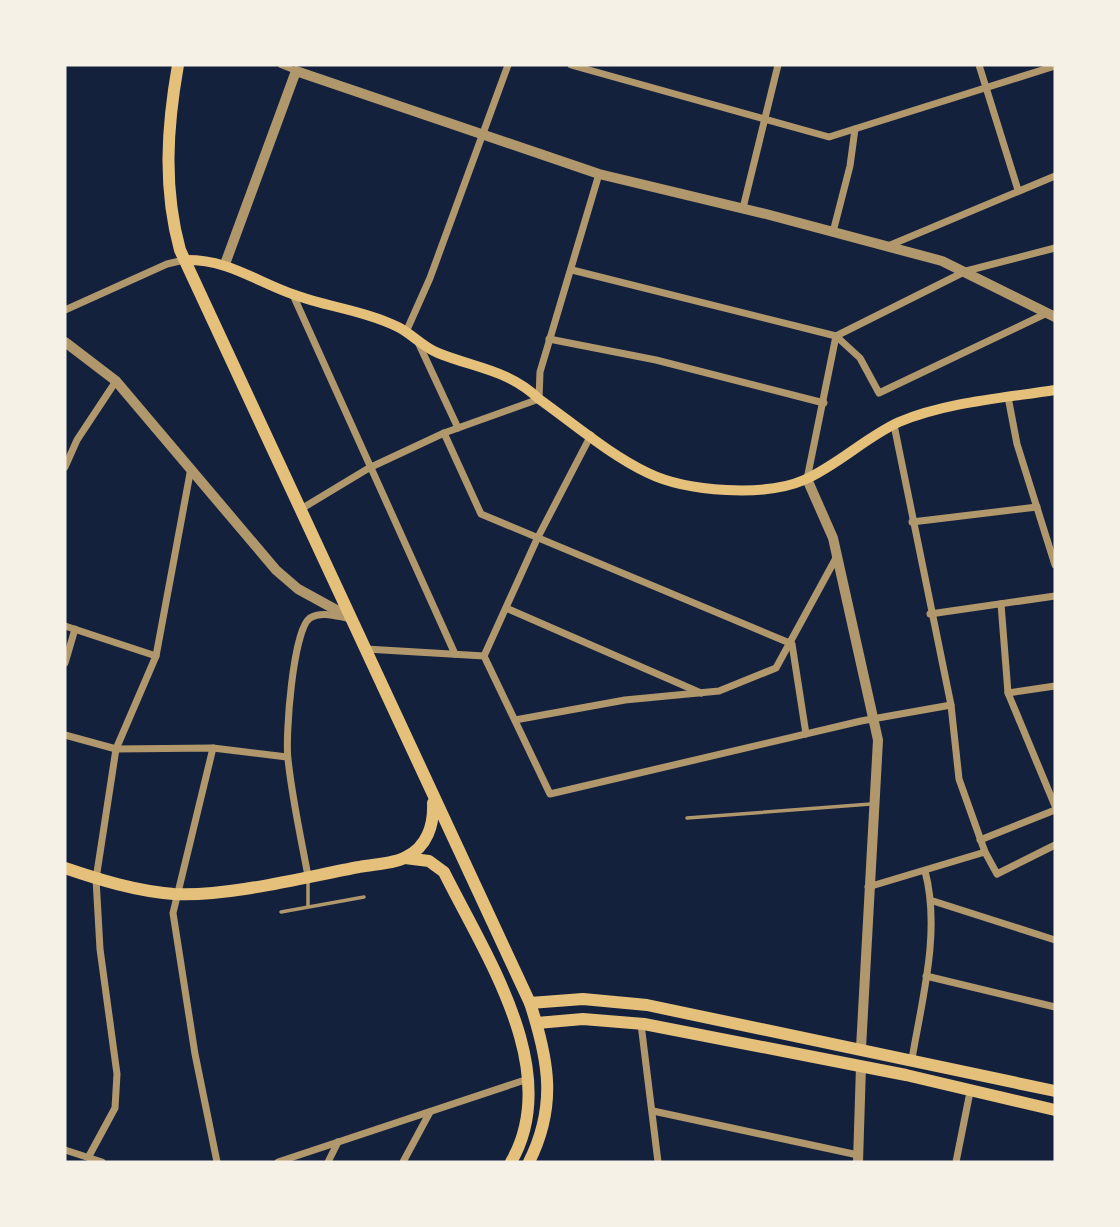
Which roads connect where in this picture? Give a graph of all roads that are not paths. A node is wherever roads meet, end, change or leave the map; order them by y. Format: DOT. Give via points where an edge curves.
graph roads {
  1 [pos="178,65"];
  2 [pos="281,65"];
  3 [pos="508,65"];
  4 [pos="571,65"];
  5 [pos="778,65"];
  6 [pos="979,65"];
  7 [pos="1055,66"];
  8 [pos="297,68"];
  9 [pos="986,89"];
  10 [pos="765,118"];
  11 [pos="855,129"];
  12 [pos="482,135"];
  13 [pos="599,174"];
  14 [pos="1055,176"];
  15 [pos="1018,190"];
  16 [pos="743,208"];
  17 [pos="833,232"];
  18 [pos="887,246"];
  19 [pos="1055,248"];
  20 [pos="184,260"];
  21 [pos="225,264"];
  22 [pos="572,270"];
  23 [pos="966,271"];
  24 [pos="293,295"];
  25 [pos="65,310"];
  26 [pos="1051,315"];
  27 [pos="406,332"];
  28 [pos="836,336"];
  29 [pos="549,339"];
  30 [pos="417,340"];
  31 [pos="65,342"];
  32 [pos="116,381"];
  33 [pos="1055,390"];
  34 [pos="1008,397"];
  35 [pos="539,399"];
  36 [pos="824,403"];
  37 [pos="894,425"];
  38 [pos="458,428"];
  39 [pos="444,433"];
  40 [pos="591,435"];
  41 [pos="65,467"];
  42 [pos="191,468"];
  43 [pos="369,468"];
  44 [pos="807,479"];
  45 [pos="1037,507"];
  46 [pos="301,509"];
  47 [pos="912,522"];
  48 [pos="1055,533"];
  49 [pos="537,539"];
  50 [pos="1047,539"];
  51 [pos="836,558"];
  52 [pos="1055,565"];
  53 [pos="1055,596"];
  54 [pos="1001,604"];
  55 [pos="506,607"];
  56 [pos="930,614"];
  57 [pos="352,618"];
  58 [pos="65,626"];
  59 [pos="75,629"];
  60 [pos="792,644"];
  61 [pos="366,649"];
  62 [pos="455,654"];
  63 [pos="156,656"];
  64 [pos="484,656"];
  65 [pos="65,663"];
  66 [pos="1055,686"];
  67 [pos="702,693"];
  68 [pos="1008,693"];
  69 [pos="951,705"];
  70 [pos="875,719"];
  71 [pos="514,720"];
  72 [pos="806,734"];
  73 [pos="65,735"];
  74 [pos="213,748"];
  75 [pos="116,750"];
  76 [pos="287,757"];
  77 [pos="433,798"];
  78 [pos="874,803"];
  79 [pos="1055,808"];
  80 [pos="687,818"];
  81 [pos="980,840"];
  82 [pos="1055,845"];
  83 [pos="985,852"];
  84 [pos="405,858"];
  85 [pos="65,867"];
  86 [pos="925,871"];
  87 [pos="308,876"];
  88 [pos="96,879"];
  89 [pos="868,887"];
  90 [pos="176,894"];
  91 [pos="364,897"];
  92 [pos="933,901"];
  93 [pos="308,906"];
  94 [pos="281,912"];
  95 [pos="1055,940"];
  96 [pos="926,976"];
  97 [pos="530,1003"];
  98 [pos="1055,1007"];
  99 [pos="537,1023"];
  100 [pos="641,1024"];
  101 [pos="861,1048"];
  102 [pos="912,1059"];
  103 [pos="861,1066"];
  104 [pos="528,1079"];
  105 [pos="970,1092"];
  106 [pos="1055,1092"];
  107 [pos="1054,1110"];
  108 [pos="653,1111"];
  109 [pos="430,1112"];
  110 [pos="338,1142"];
  111 [pos="65,1150"];
  112 [pos="89,1156"];
  113 [pos="858,1159"];
  114 [pos="102,1162"];
  115 [pos="217,1162"];
  116 [pos="278,1162"];
  117 [pos="328,1162"];
  118 [pos="403,1162"];
  119 [pos="511,1162"];
  120 [pos="529,1162"];
  121 [pos="658,1162"];
  122 [pos="956,1162"];
  1 -- 20 [label="main road" via="170,108 168,166 176,235"];
  2 -- 8 [label="street"];
  3 -- 12 [label="street"];
  4 -- 10 [label="street"];
  5 -- 10 [label="street"];
  6 -- 9 [label="street"];
  7 -- 9 [label="street"];
  8 -- 12 [label="street"];
  8 -- 21 [label="street"];
  9 -- 11 [label="street"];
  9 -- 15 [label="street"];
  10 -- 11 [label="street" via="829,137"];
  10 -- 16 [label="street"];
  11 -- 17 [label="street"];
  12 -- 13 [label="street"];
  12 -- 27 [label="street"];
  13 -- 16 [label="street"];
  13 -- 22 [label="street"];
  14 -- 15 [label="street"];
  15 -- 18 [label="street"];
  16 -- 17 [label="street"];
  17 -- 18 [label="street"];
  18 -- 23 [label="street"];
  19 -- 23 [label="street"];
  20 -- 21 [label="main road"];
  20 -- 25 [label="street"];
  20 -- 46 [label="main road"];
  21 -- 24 [label="main road"];
  22 -- 28 [label="street"];
  22 -- 29 [label="street"];
  23 -- 26 [label="street"];
  23 -- 28 [label="street"];
  24 -- 27 [label="main road"];
  24 -- 43 [label="street"];
  26 -- 28 [label="street" via="879,393 860,358"];
  27 -- 30 [label="main road"];
  28 -- 36 [label="street"];
  29 -- 35 [label="street"];
  29 -- 36 [label="street" via="656,360"];
  30 -- 35 [label="main road" via="436,352 512,377"];
  30 -- 38 [label="street"];
  31 -- 32 [label="street"];
  32 -- 41 [label="street"];
  32 -- 42 [label="street"];
  33 -- 34 [label="main road"];
  34 -- 37 [label="main road" via="952,407"];
  34 -- 45 [label="street"];
  35 -- 38 [label="street"];
  35 -- 40 [label="main road"];
  36 -- 44 [label="street"];
  37 -- 44 [label="main road"];
  37 -- 47 [label="street"];
  38 -- 39 [label="street"];
  39 -- 43 [label="street"];
  39 -- 49 [label="street" via="481,514"];
  40 -- 44 [label="main road" via="650,474 683,483 770,491"];
  40 -- 49 [label="street"];
  42 -- 57 [label="street" via="276,570 298,589"];
  42 -- 63 [label="street"];
  43 -- 46 [label="street"];
  43 -- 62 [label="street"];
  44 -- 51 [label="street" via="825,516"];
  45 -- 47 [label="street"];
  45 -- 50 [label="street"];
  46 -- 57 [label="main road"];
  47 -- 56 [label="street"];
  48 -- 50 [label="street"];
  49 -- 55 [label="street"];
  49 -- 60 [label="street"];
  50 -- 52 [label="street"];
  51 -- 60 [label="street"];
  51 -- 70 [label="street"];
  53 -- 54 [label="street"];
  54 -- 56 [label="street"];
  54 -- 68 [label="street"];
  55 -- 64 [label="street"];
  55 -- 67 [label="street"];
  56 -- 69 [label="street"];
  57 -- 61 [label="main road"];
  57 -- 76 [label="street" via="321,614 304,625 294,667"];
  58 -- 59 [label="street"];
  59 -- 63 [label="street"];
  59 -- 65 [label="street"];
  60 -- 67 [label="street" via="776,668 719,691"];
  60 -- 72 [label="street"];
  61 -- 62 [label="street"];
  61 -- 77 [label="main road"];
  62 -- 64 [label="street"];
  63 -- 75 [label="street"];
  64 -- 71 [label="street"];
  66 -- 68 [label="street"];
  67 -- 71 [label="street" via="625,700"];
  68 -- 79 [label="street"];
  69 -- 70 [label="street"];
  69 -- 81 [label="street" via="959,779"];
  70 -- 72 [label="street"];
  70 -- 78 [label="street"];
  71 -- 72 [label="street" via="550,793"];
  73 -- 75 [label="street"];
  74 -- 75 [label="street"];
  74 -- 76 [label="street"];
  74 -- 90 [label="street"];
  75 -- 88 [label="street"];
  76 -- 87 [label="street"];
  77 -- 84 [label="main road" via="430,832 421,847"];
  77 -- 97 [label="main road"];
  78 -- 80 [label="lane"];
  78 -- 89 [label="street"];
  79 -- 81 [label="street"];
  81 -- 83 [label="street"];
  82 -- 83 [label="street" via="997,874"];
  83 -- 86 [label="street"];
  84 -- 87 [label="main road"];
  84 -- 104 [label="main road" via="429,860 444,872 510,1006"];
  85 -- 88 [label="main road"];
  86 -- 89 [label="street"];
  86 -- 92 [label="street"];
  87 -- 90 [label="main road"];
  87 -- 93 [label="lane"];
  88 -- 90 [label="main road"];
  88 -- 112 [label="street" via="100,949 117,1074 115,1108"];
  89 -- 101 [label="street"];
  90 -- 115 [label="street" via="173,913"];
  91 -- 93 [label="lane"];
  92 -- 95 [label="street"];
  92 -- 96 [label="street"];
  93 -- 94 [label="lane"];
  96 -- 98 [label="street"];
  96 -- 102 [label="street"];
  97 -- 99 [label="main road"];
  97 -- 101 [label="main road" via="583,999 647,1005"];
  99 -- 100 [label="main road" via="583,1019"];
  99 -- 120 [label="main road" via="549,1096 547,1118"];
  100 -- 103 [label="main road"];
  100 -- 108 [label="street"];
  101 -- 102 [label="main road"];
  101 -- 103 [label="main road"];
  102 -- 106 [label="main road"];
  103 -- 105 [label="main road"];
  103 -- 113 [label="street"];
  104 -- 109 [label="street"];
  104 -- 119 [label="main road" via="524,1140"];
  105 -- 107 [label="main road"];
  105 -- 122 [label="street"];
  106 -- 107 [label="main road"];
  108 -- 113 [label="street"];
  108 -- 121 [label="street"];
  109 -- 110 [label="street"];
  109 -- 118 [label="street"];
  110 -- 116 [label="street"];
  110 -- 117 [label="street"];
  111 -- 112 [label="street"];
  112 -- 114 [label="street"];
}
